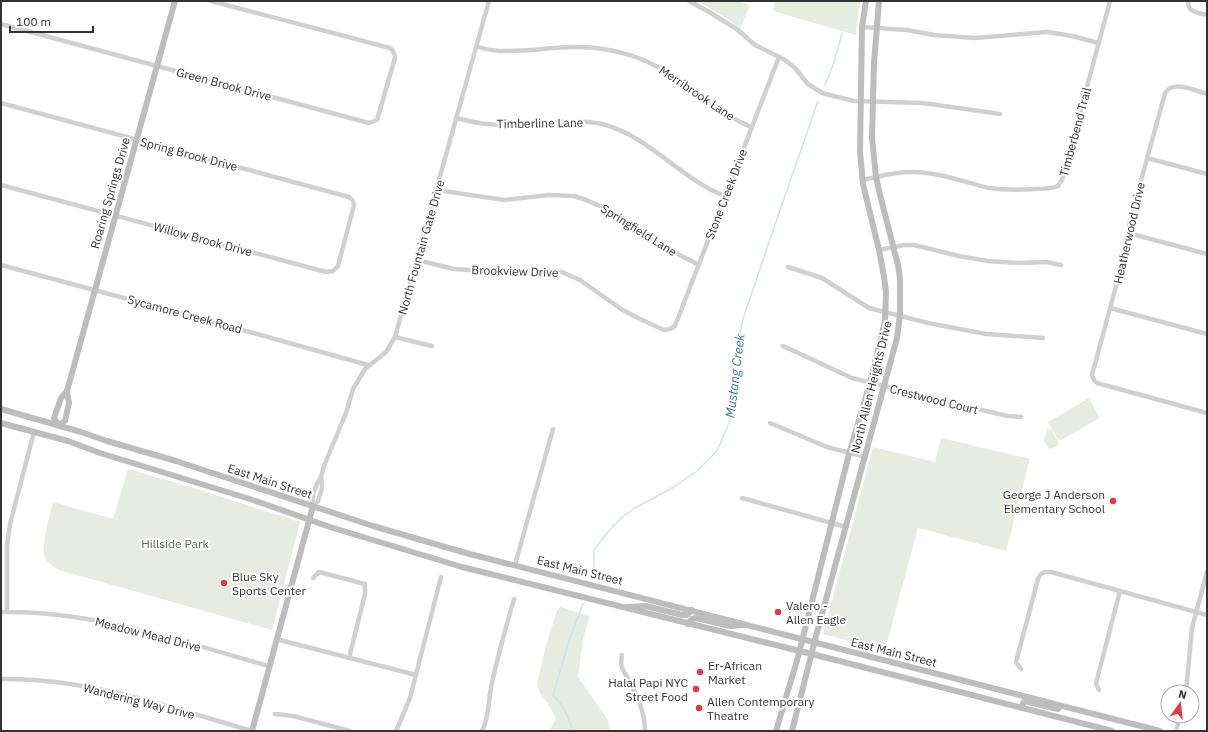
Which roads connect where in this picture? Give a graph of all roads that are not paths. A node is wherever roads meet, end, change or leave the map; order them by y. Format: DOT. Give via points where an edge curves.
graph roads {
  1 [pos="175,1"];
  2 [pos="211,1"];
  3 [pos="489,1"];
  4 [pos="689,1"];
  5 [pos="866,1"];
  6 [pos="879,1"];
  7 [pos="1110,1"];
  8 [pos="1188,1"];
  9 [pos="1207,15"];
  10 [pos="1,24"];
  11 [pos="862,28"];
  12 [pos="877,28"];
  13 [pos="1099,43"];
  14 [pos="476,46"];
  15 [pos="779,57"];
  16 [pos="157,65"];
  17 [pos="1207,94"];
  18 [pos="873,101"];
  19 [pos="860,102"];
  20 [pos="1,104"];
  21 [pos="1000,114"];
  22 [pos="456,118"];
  23 [pos="752,128"];
  24 [pos="136,140"];
  25 [pos="1147,158"];
  26 [pos="1207,174"];
  27 [pos="876,176"];
  28 [pos="863,180"];
  29 [pos="1,185"];
  30 [pos="436,190"];
  31 [pos="725,196"];
  32 [pos="353,201"];
  33 [pos="115,216"];
  34 [pos="1128,233"];
  35 [pos="894,247"];
  36 [pos="879,250"];
  37 [pos="1207,254"];
  38 [pos="417,260"];
  39 [pos="1,265"];
  40 [pos="699,265"];
  41 [pos="1061,265"];
  42 [pos="788,267"];
  43 [pos="94,290"];
  44 [pos="1110,308"];
  45 [pos="886,312"];
  46 [pos="900,315"];
  47 [pos="670,329"];
  48 [pos="1207,334"];
  49 [pos="395,337"];
  50 [pos="1042,338"];
  51 [pos="432,346"];
  52 [pos="784,346"];
  53 [pos="368,365"];
  54 [pos="870,383"];
  55 [pos="884,386"];
  56 [pos="67,391"];
  57 [pos="1,409"];
  58 [pos="1207,413"];
  59 [pos="1021,417"];
  60 [pos="1,422"];
  61 [pos="770,423"];
  62 [pos="58,425"];
  63 [pos="553,429"];
  64 [pos="34,432"];
  65 [pos="55,437"];
  66 [pos="849,454"];
  67 [pos="866,457"];
  68 [pos="201,470"];
  69 [pos="197,482"];
  70 [pos="742,498"];
  71 [pos="313,506"];
  72 [pos="309,519"];
  73 [pos="831,523"];
  74 [pos="846,527"];
  75 [pos="1,545"];
  76 [pos="7,545"];
  77 [pos="515,565"];
  78 [pos="1207,572"];
  79 [pos="441,577"];
  80 [pos="313,578"];
  81 [pos="1120,591"];
  82 [pos="514,599"];
  83 [pos="624,608"];
  84 [pos="692,610"];
  85 [pos="1,612"];
  86 [pos="7,612"];
  87 [pos="1196,612"];
  88 [pos="1207,615"];
  89 [pos="687,624"];
  90 [pos="746,624"];
  91 [pos="276,639"];
  92 [pos="802,639"];
  93 [pos="814,642"];
  94 [pos="799,651"];
  95 [pos="812,654"];
  96 [pos="622,655"];
  97 [pos="349,658"];
  98 [pos="269,666"];
  99 [pos="1021,670"];
  100 [pos="416,675"];
  101 [pos="949,677"];
  102 [pos="1,679"];
  103 [pos="1187,684"];
  104 [pos="946,688"];
  105 [pos="1099,690"];
  106 [pos="1022,708"];
  107 [pos="1088,713"];
  108 [pos="274,714"];
  109 [pos="252,731"];
  110 [pos="350,731"];
  111 [pos="396,731"];
  112 [pos="482,731"];
  113 [pos="645,731"];
  114 [pos="776,731"];
  115 [pos="792,731"];
  116 [pos="1112,731"];
  117 [pos="1160,731"];
  1 -- 16 [label="main road, Roaring Springs Drive"];
  2 -- 16 [label="street, Green Brook Drive" via="390,48 395,58 378,118 369,124"];
  3 -- 14 [label="street, North Fountain Gate Drive"];
  4 -- 15 [label="street" via="731,26 755,45"];
  5 -- 11 [label="main road, North Allen Heights Drive"];
  6 -- 12 [label="main road, North Allen Heights Drive"];
  7 -- 13 [label="street, Timberbend Trail"];
  8 -- 9 [label="street" via="1188,7 1194,12"];
  10 -- 16 [label="street, Green Brook Drive"];
  11 -- 12 [label="street"];
  11 -- 19 [label="main road, North Allen Heights Drive"];
  12 -- 13 [label="street" via="975,38 1047,32"];
  12 -- 18 [label="main road, North Allen Heights Drive"];
  13 -- 27 [label="street, Timberbend Trail" via="1062,180 1058,186 1015,191 990,188 925,172 900,172"];
  14 -- 22 [label="street, North Fountain Gate Drive"];
  14 -- 23 [label="street, Merribrook Lane" via="507,51 580,46 622,53 646,61 669,73 721,111"];
  15 -- 19 [label="street" via="795,68 815,90"];
  15 -- 23 [label="street, Stone Creek Drive"];
  16 -- 24 [label="main road, Roaring Springs Drive"];
  17 -- 25 [label="street, Heatherwood Drive" via="1178,86 1170,87 1165,93"];
  18 -- 19 [label="street"];
  18 -- 21 [label="street" via="923,103"];
  18 -- 27 [label="main road, North Allen Heights Drive" via="872,138"];
  19 -- 28 [label="main road, North Allen Heights Drive"];
  20 -- 24 [label="street, Spring Brook Drive"];
  22 -- 30 [label="street, North Fountain Gate Drive"];
  22 -- 31 [label="street, Timberline Lane" via="486,124 517,125 578,121 602,124 635,138 689,177"];
  23 -- 31 [label="street, Stone Creek Drive"];
  24 -- 32 [label="street, Spring Brook Drive" via="349,197"];
  24 -- 33 [label="main road, Roaring Springs Drive"];
  25 -- 26 [label="street"];
  25 -- 34 [label="street, Heatherwood Drive"];
  27 -- 28 [label="street, Timberbend Trail"];
  27 -- 35 [label="main road, North Allen Heights Drive"];
  28 -- 36 [label="main road, North Allen Heights Drive"];
  29 -- 33 [label="street, Willow Brook Drive"];
  30 -- 38 [label="street, North Fountain Gate Drive"];
  30 -- 40 [label="street, Springfield Lane" via="504,200 548,195 586,200 609,210 656,243"];
  31 -- 40 [label="street, Stone Creek Drive"];
  32 -- 33 [label="street, Willow Brook Drive" via="354,206 338,266 330,272"];
  33 -- 43 [label="main road, Roaring Springs Drive"];
  34 -- 37 [label="street"];
  34 -- 44 [label="street, Heatherwood Drive"];
  35 -- 36 [label="street"];
  35 -- 41 [label="street" via="914,245 988,261 1047,262"];
  35 -- 46 [label="main road, North Allen Heights Drive" via="900,279"];
  36 -- 45 [label="main road, North Allen Heights Drive" via="886,292"];
  38 -- 47 [label="street, Brookview Drive" via="454,269 562,272 580,280 632,315 664,330"];
  38 -- 49 [label="street, North Fountain Gate Drive"];
  39 -- 43 [label="street, Sycamore Creek Road"];
  40 -- 47 [label="street, Stone Creek Drive" via="675,326"];
  42 -- 45 [label="street" via="822,278 869,308"];
  43 -- 53 [label="street, Sycamore Creek Road"];
  43 -- 56 [label="main road, Roaring Springs Drive"];
  44 -- 48 [label="street"];
  44 -- 58 [label="street, Heatherwood Drive" via="1092,373 1094,381"];
  45 -- 46 [label="street"];
  45 -- 54 [label="main road, North Allen Heights Drive"];
  46 -- 50 [label="street" via="979,333"];
  46 -- 55 [label="main road, North Allen Heights Drive" via="897,338"];
  49 -- 51 [label="street"];
  49 -- 53 [label="street, North Fountain Gate Drive" via="386,352"];
  52 -- 54 [label="street, Crestwood Court" via="844,375"];
  53 -- 71 [label="street, North Fountain Gate Drive" via="353,389 322,477 315,486"];
  54 -- 55 [label="street, Crestwood Court"];
  54 -- 66 [label="main road, North Allen Heights Drive"];
  55 -- 59 [label="street, Crestwood Court"];
  55 -- 67 [label="main road, North Allen Heights Drive"];
  56 -- 62 [label="main road, Roaring Springs Drive" via="65,421"];
  56 -- 62 [label="main road, Roaring Springs Drive" via="61,398 54,418"];
  57 -- 62 [label="main road, East Main Street"];
  60 -- 64 [label="main road, East Main Street"];
  61 -- 66 [label="street"];
  62 -- 65 [label="main road"];
  62 -- 68 [label="main road, East Main Street"];
  63 -- 77 [label="street"];
  64 -- 65 [label="main road, East Main Street"];
  64 -- 76 [label="street" via="12,511"];
  65 -- 69 [label="main road, East Main Street"];
  66 -- 67 [label="street"];
  66 -- 73 [label="main road, North Allen Heights Drive"];
  67 -- 74 [label="main road, North Allen Heights Drive"];
  68 -- 69 [label="main road"];
  68 -- 71 [label="main road, East Main Street"];
  69 -- 72 [label="main road, East Main Street"];
  70 -- 73 [label="street"];
  71 -- 72 [label="main road"];
  71 -- 77 [label="main road, East Main Street" via="380,528"];
  72 -- 83 [label="main road, East Main Street" via="455,565"];
  72 -- 91 [label="main road"];
  73 -- 74 [label="street"];
  73 -- 92 [label="main road, North Allen Heights Drive"];
  74 -- 93 [label="main road, North Allen Heights Drive"];
  75 -- 76 [label="street"];
  76 -- 86 [label="street"];
  77 -- 84 [label="main road, East Main Street"];
  78 -- 87 [label="street"];
  79 -- 100 [label="street"];
  80 -- 97 [label="street" via="319,572 365,584 365,594"];
  81 -- 87 [label="street"];
  81 -- 99 [label="street" via="1051,572 1041,574 1016,662"];
  81 -- 105 [label="street" via="1096,683"];
  82 -- 112 [label="street" via="492,682 486,723"];
  83 -- 84 [label="main road" via="646,606 682,615 687,615"];
  83 -- 89 [label="main road, East Main Street"];
  84 -- 90 [label="main road, East Main Street"];
  85 -- 86 [label="street, Meadow Mead Drive"];
  86 -- 98 [label="street, Meadow Mead Drive" via="70,616 125,626"];
  87 -- 88 [label="street"];
  87 -- 103 [label="street"];
  89 -- 90 [label="main road" via="696,618 731,626"];
  89 -- 94 [label="main road, East Main Street"];
  90 -- 92 [label="main road, East Main Street"];
  91 -- 97 [label="street"];
  91 -- 98 [label="main road"];
  92 -- 93 [label="main road, East Main Street"];
  92 -- 94 [label="main road, North Allen Heights Drive"];
  93 -- 95 [label="main road, North Allen Heights Drive"];
  93 -- 101 [label="main road, East Main Street"];
  94 -- 95 [label="main road, East Main Street"];
  94 -- 114 [label="main road, North Allen Heights Drive"];
  95 -- 104 [label="main road, East Main Street"];
  95 -- 115 [label="main road, North Allen Heights Drive"];
  96 -- 113 [label="street" via="621,664 641,706"];
  97 -- 100 [label="street"];
  98 -- 109 [label="main road"];
  100 -- 111 [label="street" via="410,698"];
  101 -- 104 [label="main road"];
  101 -- 107 [label="main road, East Main Street"];
  102 -- 109 [label="street, Wandering Way Drive" via="60,682 104,690"];
  104 -- 106 [label="main road, East Main Street"];
  106 -- 107 [label="main road" via="1025,701"];
  106 -- 116 [label="main road, East Main Street"];
  107 -- 117 [label="main road, East Main Street"];
  108 -- 110 [label="street" via="293,716"];
}
